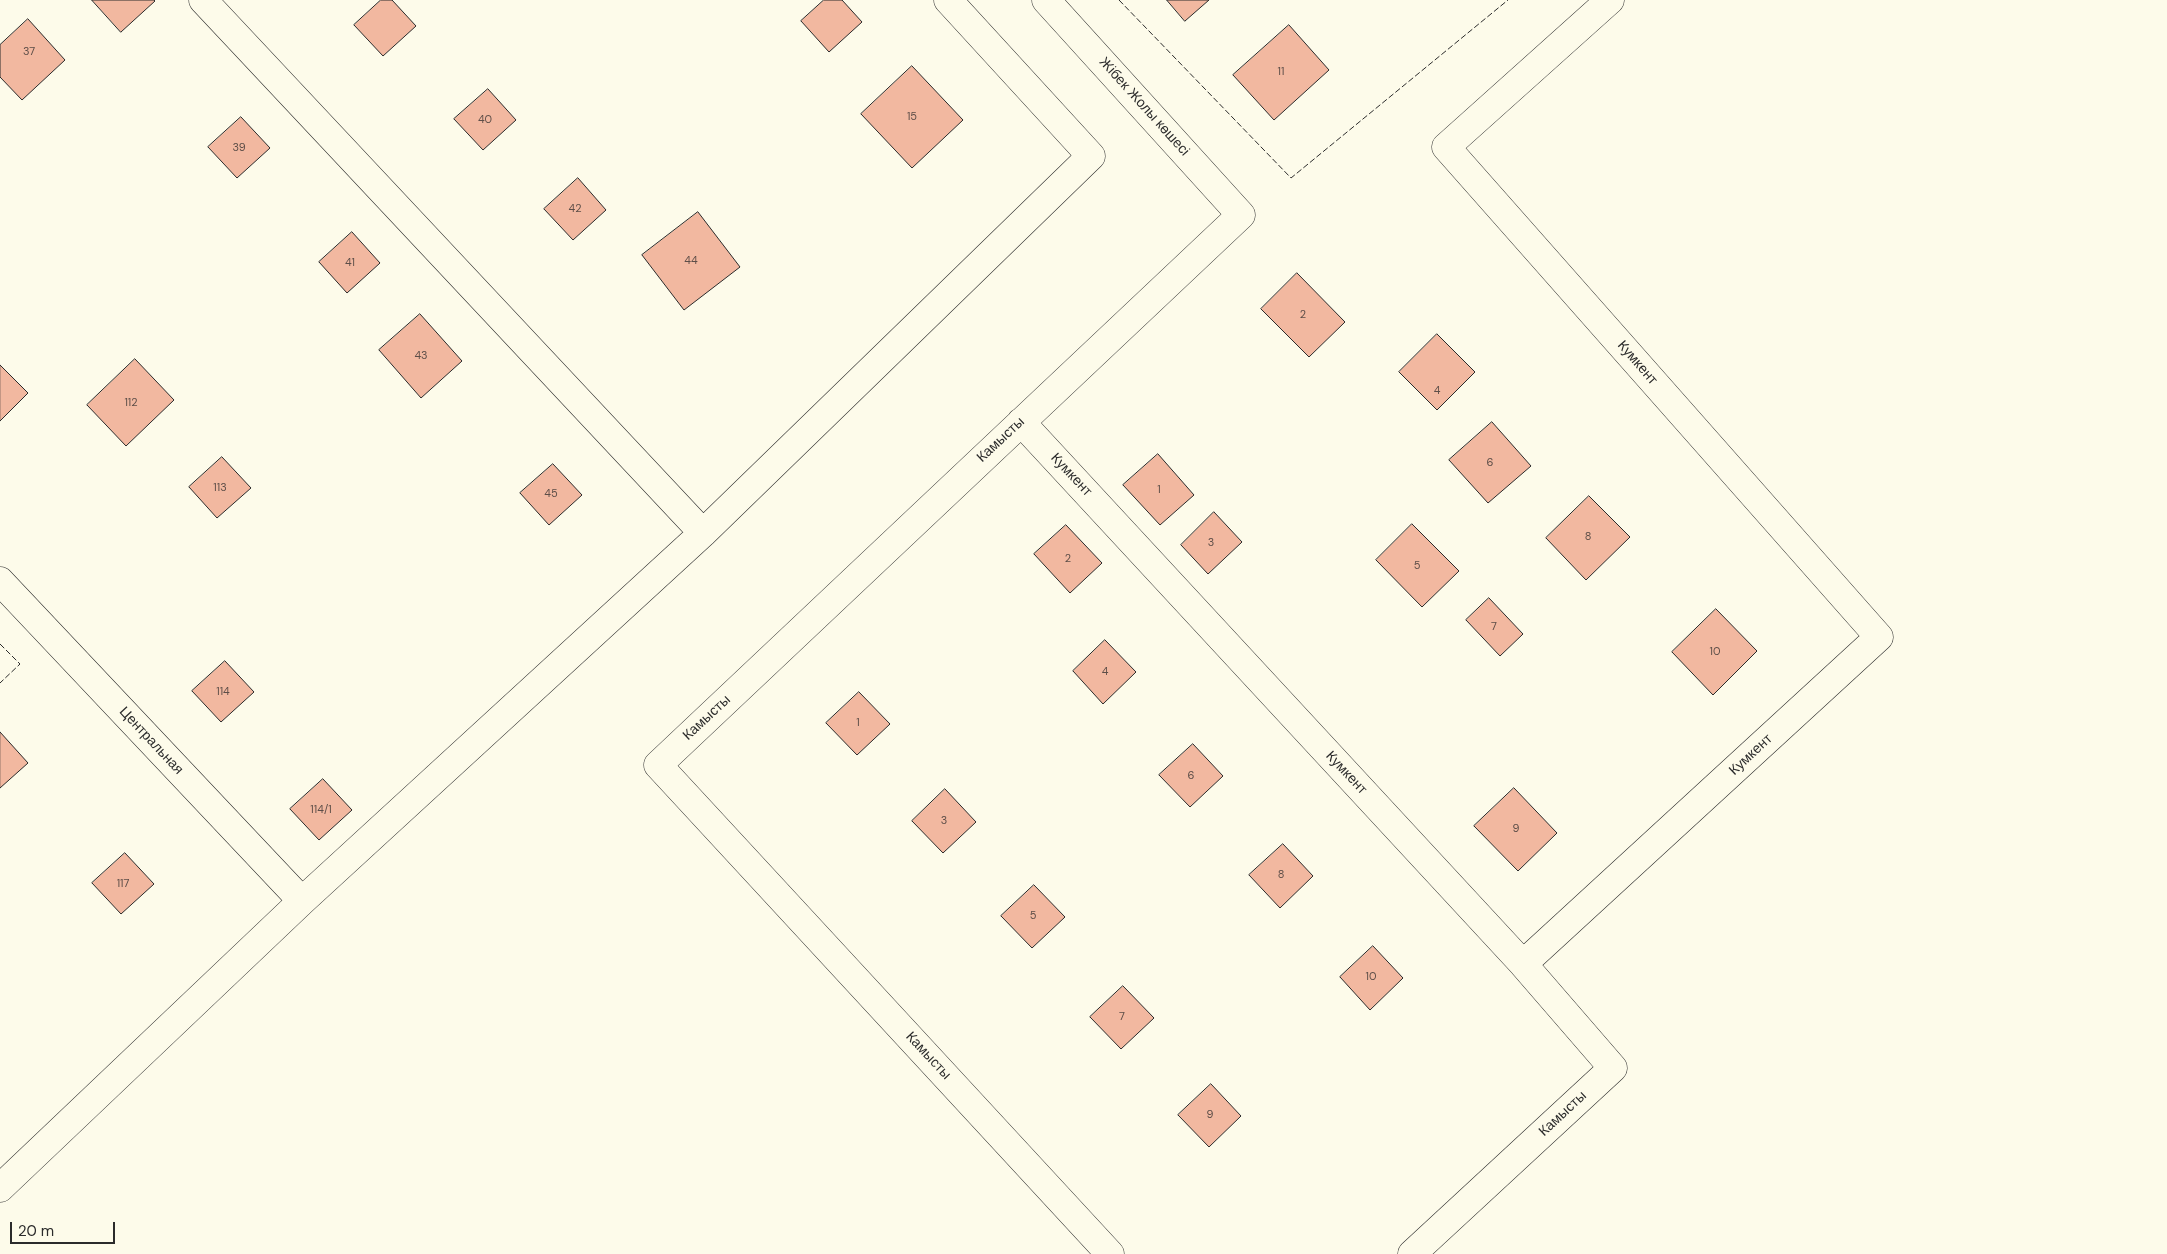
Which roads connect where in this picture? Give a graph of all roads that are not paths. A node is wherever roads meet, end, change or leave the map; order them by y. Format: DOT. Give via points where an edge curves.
graph roads {
  1 [pos="203,0"];
  2 [pos="948,0"];
  3 [pos="1046,0"];
  4 [pos="1610,0"];
  5 [pos="1241,215"];
  6 [pos="1021,422"];
  7 [pos="703,533"];
  8 [pos="0,581"];
  9 [pos="302,901"];
  10 [pos="1523,964"];
  11 [pos="0,1188"];
  12 [pos="1110,1254"];
  13 [pos="1412,1254"];
  1 -- 7 [label="street"];
  2 -- 7 [label="street" via="1091,156"];
  3 -- 5 [label="street, Жібек Жолы көшесі"];
  4 -- 10 [label="street, Кумкент" via="1446,147 1879,637"];
  5 -- 6 [label="street, Камысты"];
  6 -- 10 [label="street, Кумкент"];
  6 -- 12 [label="street, Камысты" via="658,764"];
  7 -- 9 [label="street"];
  8 -- 9 [label="street, Центральная"];
  9 -- 11 [label="street"];
  10 -- 13 [label="street, Камысты" via="1614,1068"];
}
